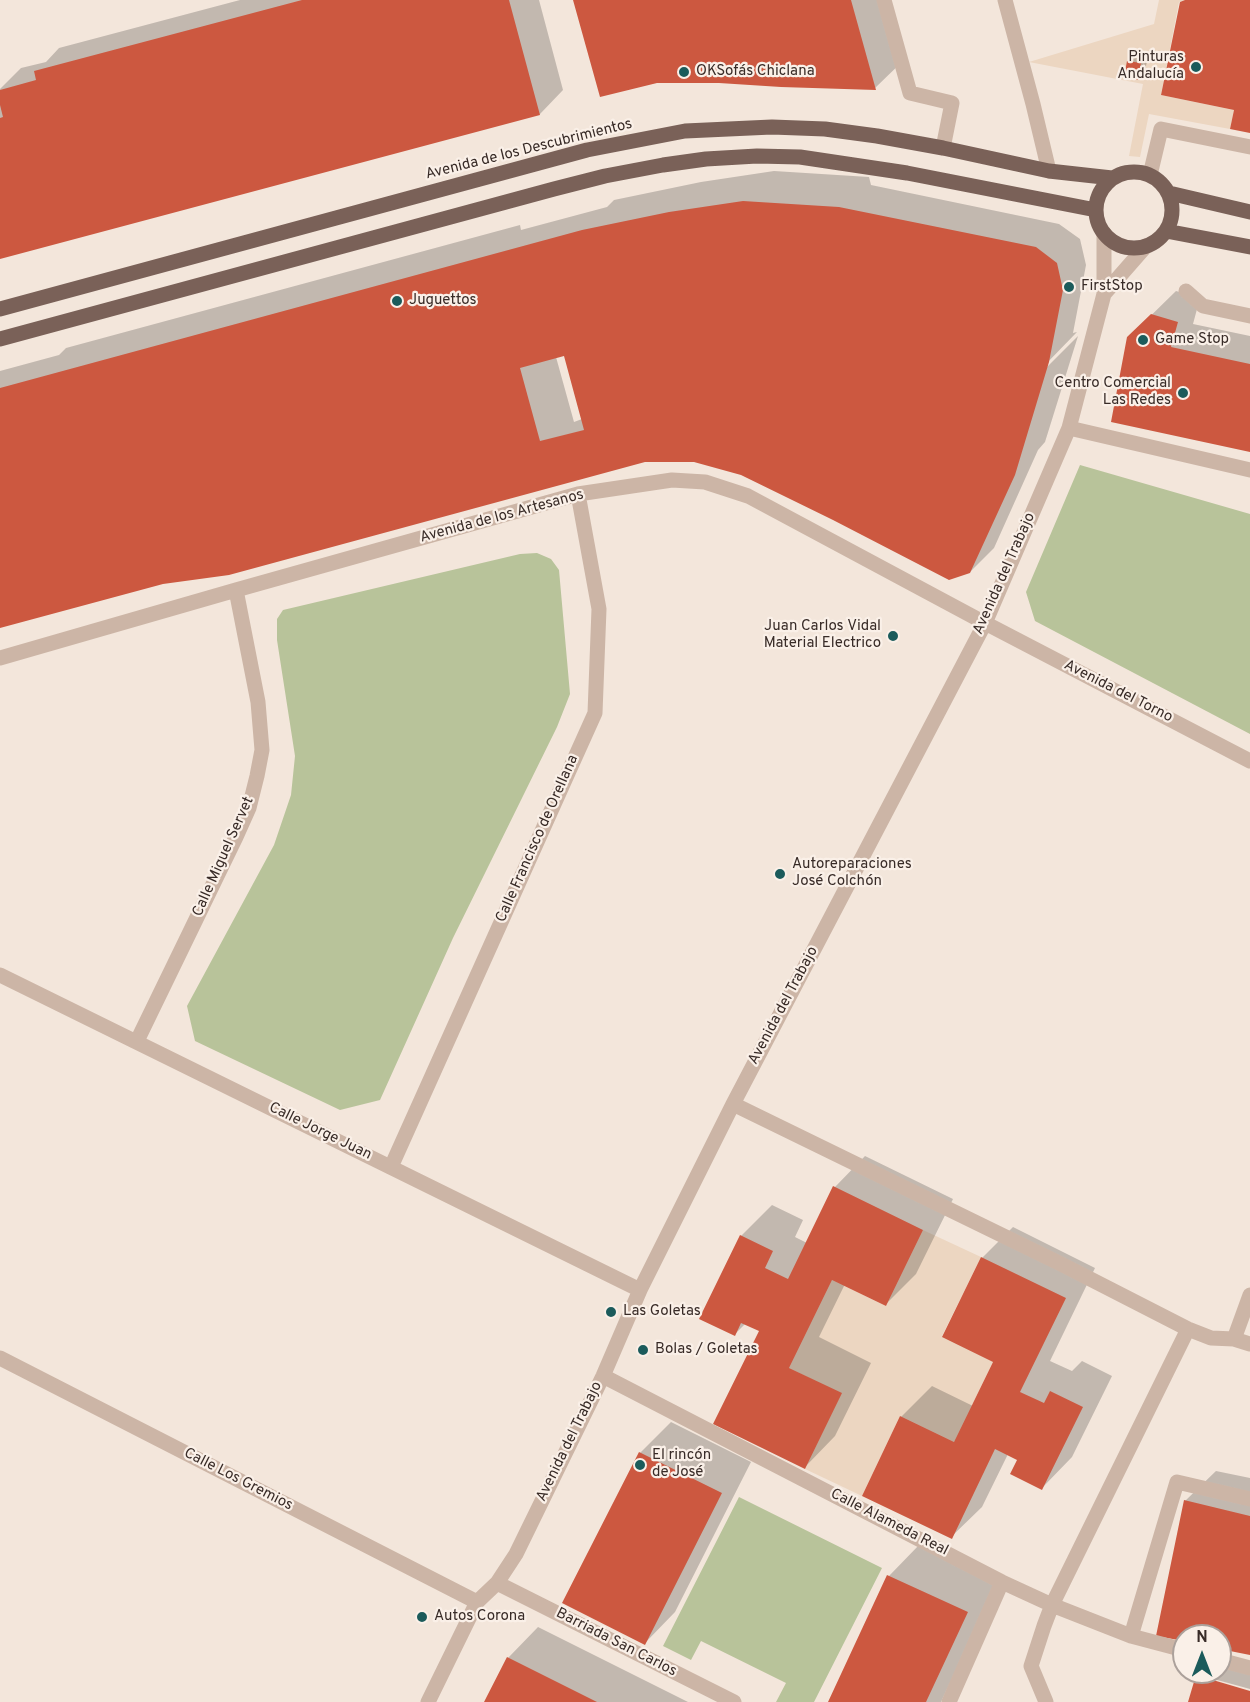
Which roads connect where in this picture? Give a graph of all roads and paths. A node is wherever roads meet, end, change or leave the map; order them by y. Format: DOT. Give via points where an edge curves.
graph roads {
  1 [pos="884,0"];
  2 [pos="1005,0"];
  3 [pos="1250,147"];
  4 [pos="943,148"];
  5 [pos="1049,171"];
  6 [pos="1150,175"];
  7 [pos="1112,178"];
  8 [pos="1169,193"];
  9 [pos="1096,210"];
  10 [pos="1250,212"];
  11 [pos="1166,231"];
  12 [pos="1104,232"];
  13 [pos="1146,246"];
  14 [pos="1250,247"];
  15 [pos="1185,291"];
  16 [pos="1104,294"];
  17 [pos="0,309"];
  18 [pos="1250,316"];
  19 [pos="0,339"];
  20 [pos="1069,428"];
  21 [pos="1250,470"];
  22 [pos="578,494"];
  23 [pos="236,590"];
  24 [pos="985,623"];
  25 [pos="0,658"];
  26 [pos="1250,761"];
  27 [pos="0,975"];
  28 [pos="137,1041"];
  29 [pos="733,1104"];
  30 [pos="391,1167"];
  31 [pos="640,1290"];
  32 [pos="1250,1295"];
  33 [pos="1188,1329"];
  34 [pos="1234,1339"];
  35 [pos="1250,1344"];
  36 [pos="0,1358"];
  37 [pos="603,1376"];
  38 [pos="1250,1499"];
  39 [pos="1002,1582"];
  40 [pos="497,1583"];
  41 [pos="477,1602"];
  42 [pos="1052,1605"];
  43 [pos="1131,1636"];
  44 [pos="1172,1647"];
  45 [pos="1232,1663"];
  46 [pos="1250,1668"];
  47 [pos="428,1702"];
  48 [pos="734,1702"];
  49 [pos="949,1702"];
  50 [pos="1046,1702"];
  1 -- 4 [label="street" via="910,93 952,103"];
  2 -- 5 [label="street"];
  3 -- 6 [label="street" via="1161,129"];
  4 -- 5 [label="main road, Avenida de los Descubrimientos"];
  4 -- 17 [label="main road, Avenida de los Descubrimientos" via="825,129 685,131 587,150"];
  5 -- 7 [label="main road, Avenida de los Descubrimientos"];
  6 -- 7 [label="main road" via="1124,173"];
  6 -- 8 [label="main road" via="1162,182"];
  7 -- 9 [label="main road" via="1103,188"];
  8 -- 10 [label="main road"];
  8 -- 11 [label="main road" via="1172,219"];
  9 -- 12 [label="main road"];
  9 -- 19 [label="main road" via="907,173 800,157 684,162 554,189"];
  11 -- 13 [label="main road"];
  11 -- 14 [label="main road"];
  12 -- 13 [label="main road" via="1123,246"];
  12 -- 16 [label="street"];
  13 -- 16 [label="street"];
  15 -- 18 [label="street" via="1203,306"];
  16 -- 20 [label="street, Avenida del Trabajo"];
  20 -- 21 [label="street"];
  20 -- 24 [label="street, Avenida del Trabajo"];
  22 -- 23 [label="street, Avenida de los Artesanos"];
  22 -- 24 [label="street, Avenida de los Artesanos" via="672,480 705,482 748,496"];
  22 -- 30 [label="street, Calle Francisco de Orellana" via="599,609 595,713"];
  23 -- 25 [label="street, Avenida de los Artesanos"];
  23 -- 28 [label="street, Calle Miguel Servet" via="258,702 262,750 257,776 236,837"];
  24 -- 26 [label="street, Avenida del Torno"];
  24 -- 29 [label="street, Avenida del Trabajo"];
  27 -- 28 [label="street, Calle Jorge Juan"];
  28 -- 30 [label="street, Calle Jorge Juan"];
  29 -- 31 [label="street, Avenida del Trabajo"];
  29 -- 33 [label="street"];
  30 -- 31 [label="street, Calle Jorge Juan"];
  31 -- 37 [label="street, Avenida del Trabajo"];
  32 -- 34 [label="street"];
  33 -- 34 [label="street" via="1211,1338"];
  33 -- 42 [label="street"];
  34 -- 35 [label="street"];
  36 -- 41 [label="street, Calle Los Gremios"];
  37 -- 39 [label="street, Calle Alameda Real"];
  37 -- 40 [label="street, Avenida del Trabajo" via="516,1554"];
  38 -- 43 [label="street" via="1177,1482"];
  39 -- 42 [label="street, Calle Alameda Real"];
  39 -- 49 [label="street"];
  40 -- 41 [label="street, Avenida del Trabajo"];
  40 -- 48 [label="street, Barriada San Carlos"];
  41 -- 47 [label="street, Avenida del Trabajo"];
  42 -- 43 [label="street, Calle Alameda Real"];
  42 -- 50 [label="street" via="1031,1666"];
  43 -- 44 [label="street, Calle Alameda Real"];
  45 -- 46 [label="street"];
}
